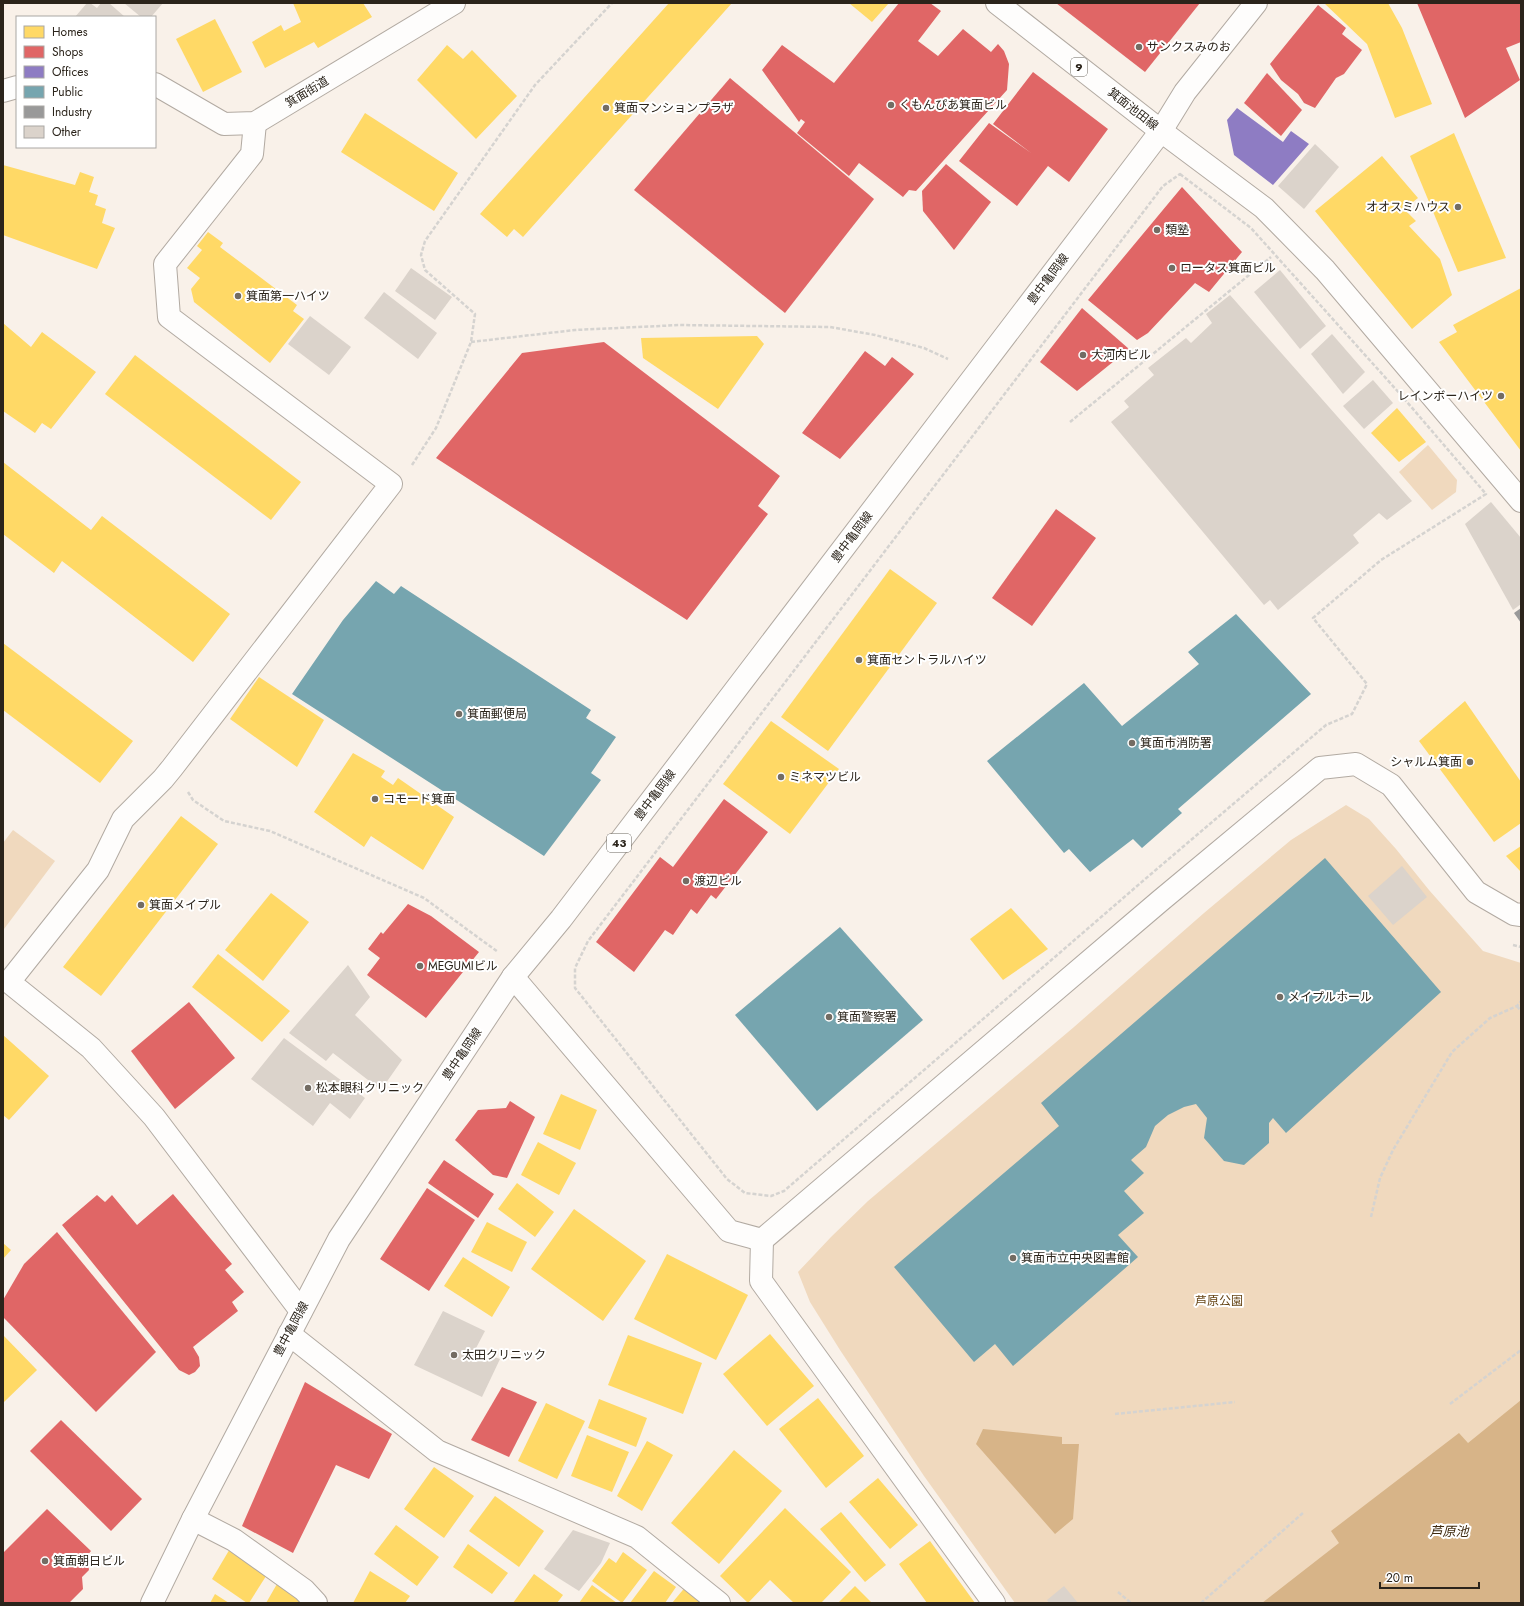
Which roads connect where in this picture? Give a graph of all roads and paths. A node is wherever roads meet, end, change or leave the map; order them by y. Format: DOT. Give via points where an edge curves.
graph roads {
  1 [pos="454,3"];
  2 [pos="612,3"];
  3 [pos="997,3"];
  4 [pos="1256,3"];
  5 [pos="156,85"];
  6 [pos="16,87"];
  7 [pos="3,91"];
  8 [pos="255,123"];
  9 [pos="1161,131"];
  10 [pos="1275,254"];
  11 [pos="471,342"];
  12 [pos="948,359"];
  13 [pos="1070,422"];
  14 [pos="391,484"];
  15 [pos="1521,501"];
  16 [pos="172,768"];
  17 [pos="1521,915"];
  18 [pos="1509,943"];
  19 [pos="1521,947"];
  20 [pos="498,952"];
  21 [pos="513,977"];
  22 [pos="1521,1000"];
  23 [pos="1517,1006"];
  24 [pos="1521,1011"];
  25 [pos="1371,1217"];
  26 [pos="762,1240"];
  27 [pos="301,1311"];
  28 [pos="289,1334"];
  29 [pos="1521,1350"];
  30 [pos="1234,1402"];
  31 [pos="1450,1404"];
  32 [pos="1114,1414"];
  33 [pos="1304,1512"];
  34 [pos="193,1519"];
  35 [pos="1118,1592"];
  36 [pos="152,1603"];
  37 [pos="316,1603"];
  38 [pos="719,1603"];
  39 [pos="994,1603"];
  40 [pos="1131,1603"];
  41 [pos="1201,1603"];
  1 -- 8 [label="street, 箕面街道"];
  2 -- 11 [label="path" via="535,85 425,241 421,255 425,270 475,314"];
  3 -- 9 [label="street, 箕面池田線 / 9"];
  4 -- 9 [label="street, 箕面池田線" via="1185,92"];
  5 -- 8 [label="street, 箕面街道" via="224,124"];
  6 -- 7 [label="street"];
  8 -- 14 [label="street" via="252,154 164,264 169,317"];
  9 -- 15 [label="street" via="1264,208 1325,270"];
  9 -- 21 [label="street, 豊中亀岡線 / 43" via="561,919"];
  10 -- 10 [label="path" via="1486,494 1381,560 1313,618 1367,684 1352,714 1326,725 784,1191 771,1196 745,1193 727,1179 575,988 575,968 588,941 1163,186 1180,174 1251,228"];
  10 -- 13 [label="path"];
  11 -- 12 [label="path" via="575,330 657,326 830,327 924,348"];
  11 -- 14 [label="path" via="436,428 408,471"];
  14 -- 16 [label="street"];
  16 -- 20 [label="path" via="193,800 224,821 270,831 424,898"];
  16 -- 27 [label="street" via="123,820 98,870 9,982 91,1048 154,1117"];
  17 -- 26 [label="street" via="1514,914 1476,892 1391,785 1356,764 1320,768"];
  18 -- 19 [label="path"];
  21 -- 26 [label="street" via="729,1231"];
  21 -- 27 [label="street, 豊中亀岡線 / 43" via="339,1239"];
  22 -- 23 [label="path"];
  23 -- 24 [label="path"];
  23 -- 25 [label="path" via="1490,1018 1452,1052 1390,1157 1380,1178"];
  26 -- 39 [label="street" via="761,1281"];
  27 -- 28 [label="street, 豊中亀岡線 / 43"];
  28 -- 34 [label="street, 豊中亀岡線 / 43"];
  28 -- 38 [label="street" via="437,1451 638,1537"];
  29 -- 31 [label="path"];
  30 -- 32 [label="path"];
  33 -- 41 [label="path"];
  34 -- 36 [label="street, 豊中亀岡線 / 43"];
  34 -- 37 [label="street" via="234,1540 304,1590"];
  35 -- 40 [label="path"];
}
